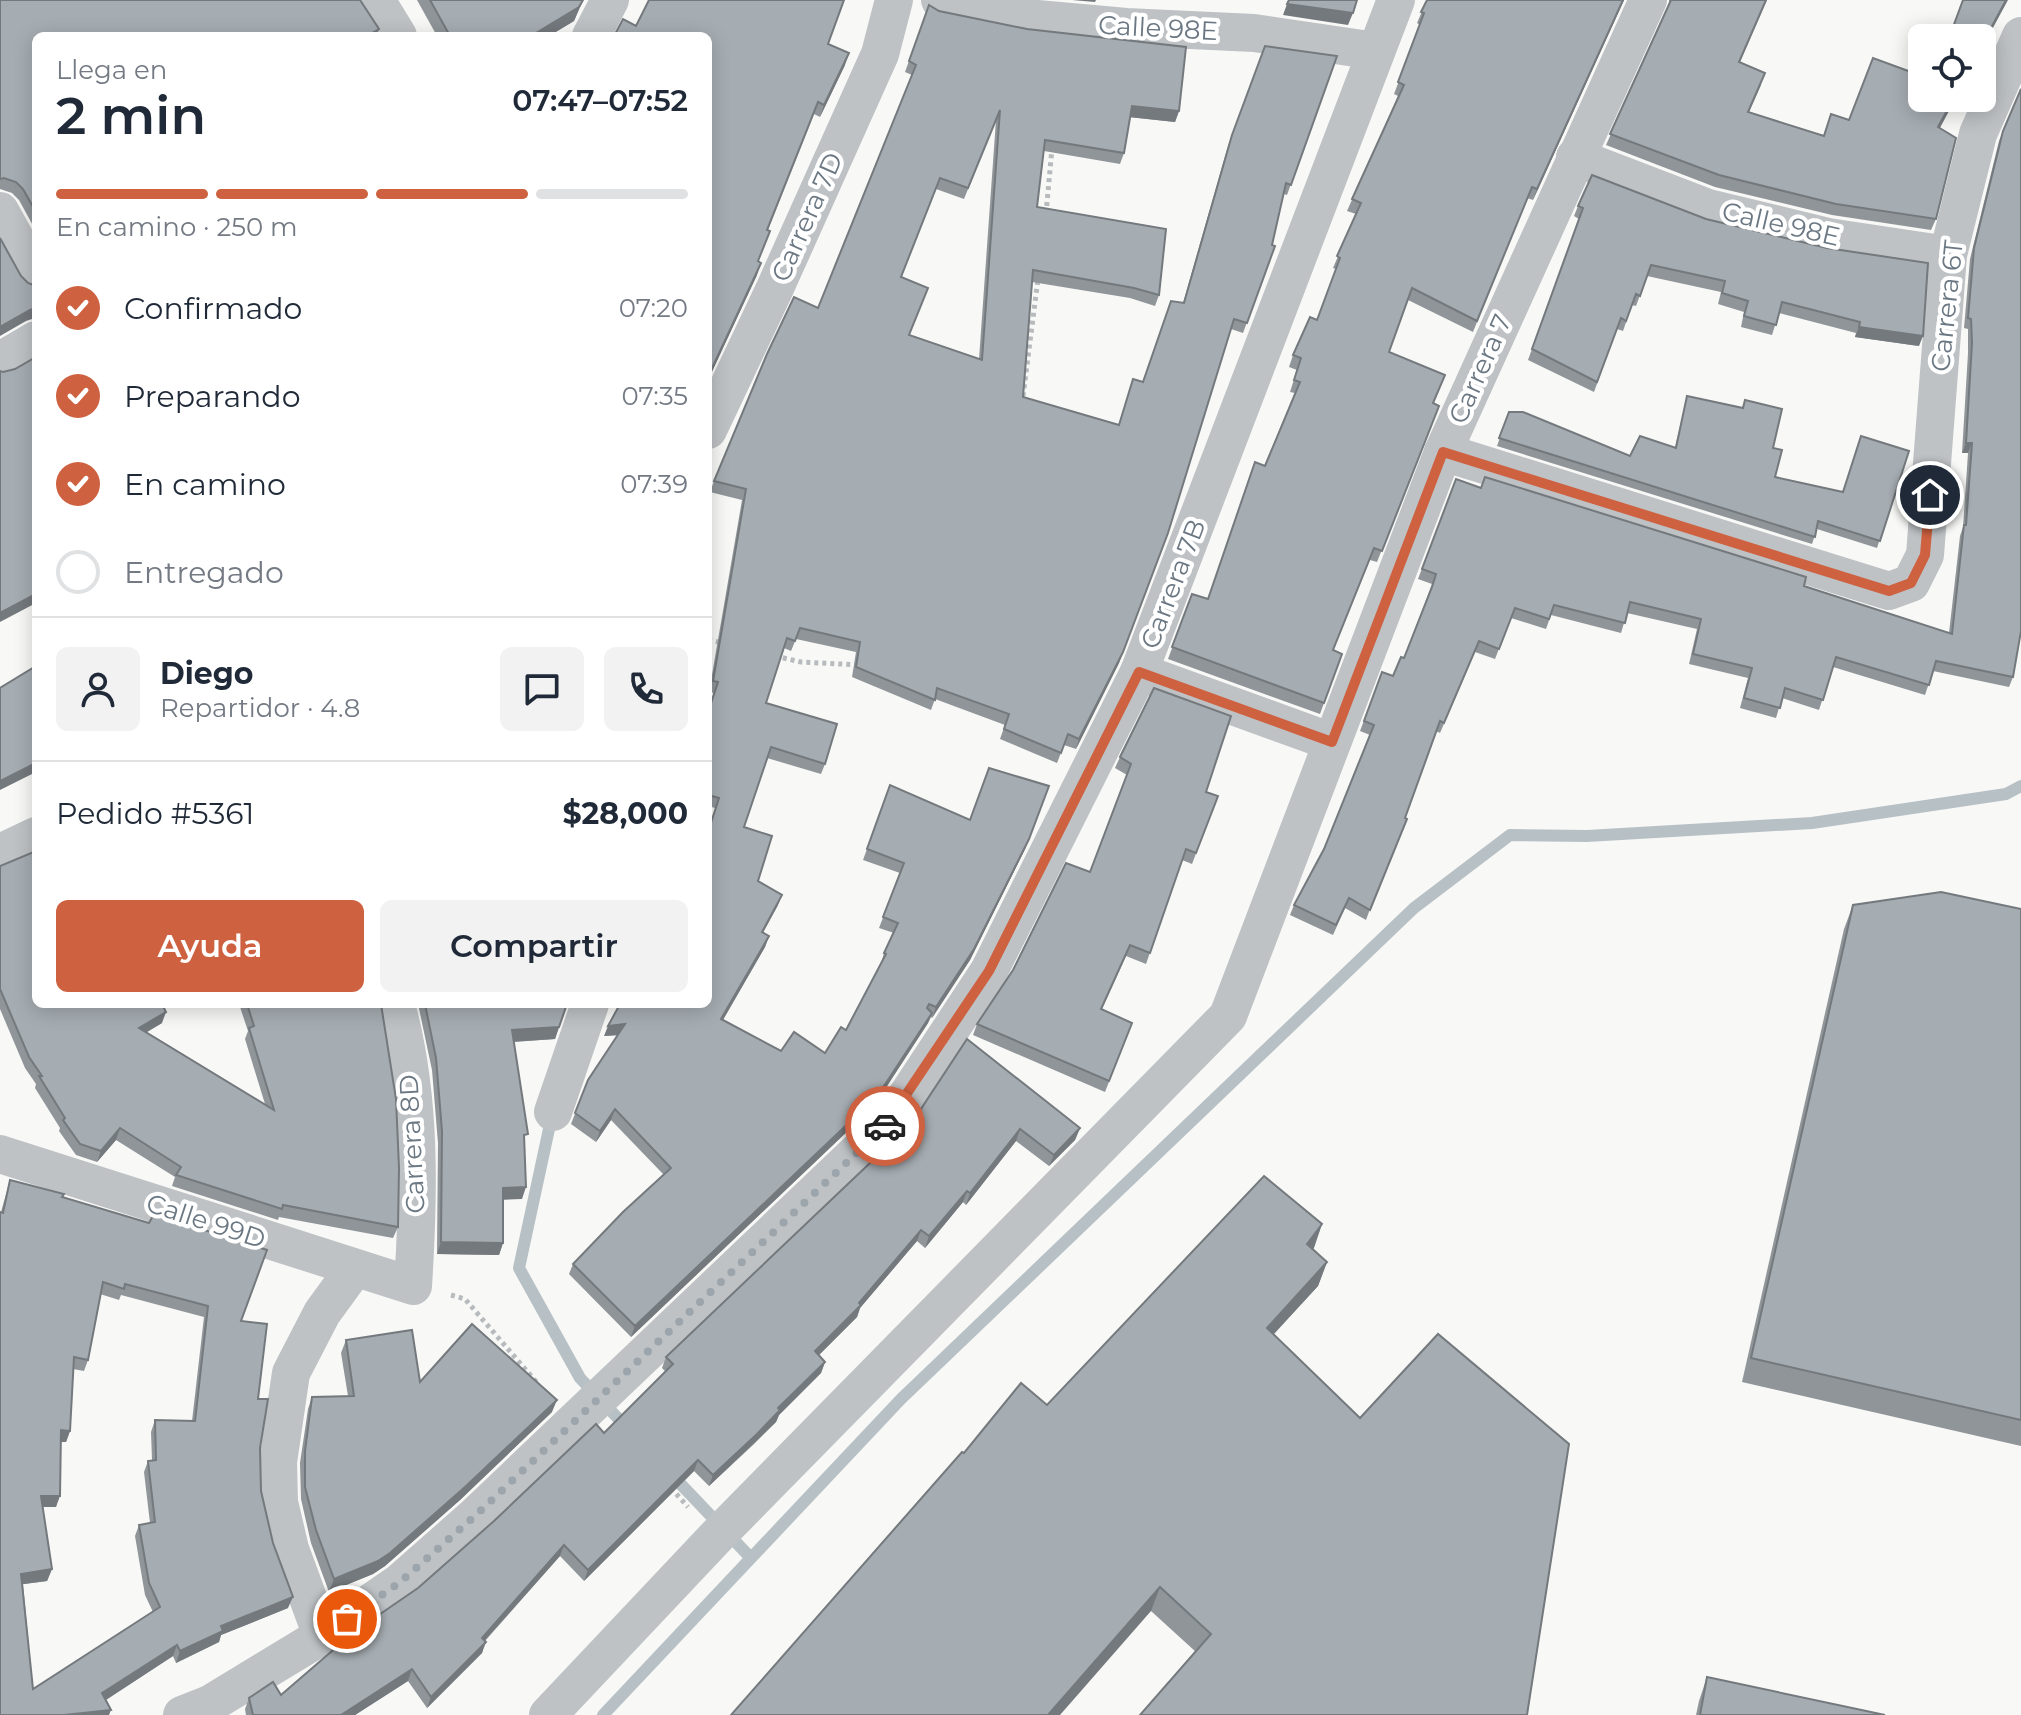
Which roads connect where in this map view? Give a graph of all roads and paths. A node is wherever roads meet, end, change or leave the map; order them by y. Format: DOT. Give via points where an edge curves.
graph roads {
  1 [pos="376,0"];
  2 [pos="894,0"];
  3 [pos="940,0"];
  4 [pos="1396,0"];
  5 [pos="1648,0"];
  6 [pos="1029,9"];
  7 [pos="396,32"];
  8 [pos="2021,36"];
  9 [pos="1376,51"];
  10 [pos="1052,148"];
  11 [pos="1575,157"];
  12 [pos="0,211"];
  13 [pos="1045,221"];
  14 [pos="1948,255"];
  15 [pos="32,269"];
  16 [pos="1039,278"];
  17 [pos="32,342"];
  18 [pos="0,361"];
  19 [pos="1021,410"];
  20 [pos="712,422"];
  21 [pos="1443,452"];
  22 [pos="712,641"];
  23 [pos="733,645"];
  24 [pos="773,655"];
  25 [pos="863,665"];
  26 [pos="1139,672"];
  27 [pos="1332,742"];
  28 [pos="32,838"];
  29 [pos="0,853"];
  30 [pos="397,1008"];
  31 [pos="589,1008"];
  32 [pos="553,1112"];
  33 [pos="0,1154"];
  34 [pos="354,1269"];
  35 [pos="413,1286"];
  36 [pos="591,1407"];
  37 [pos="665,1482"];
  38 [pos="723,1530"];
  39 [pos="322,1636"];
  40 [pos="182,1715"];
  41 [pos="548,1715"];
  1 -- 7 [label="street"];
  2 -- 20 [label="street, Carrera 7D" via="880,54"];
  3 -- 6 [label="street, Calle 98E"];
  4 -- 9 [label="street, Carrera 7B"];
  5 -- 11 [label="street, Carrera 7"];
  6 -- 9 [label="street, Calle 98E" via="1126,27 1254,33"];
  8 -- 14 [label="street, Carrera 6T" via="1978,134"];
  9 -- 26 [label="street, Carrera 7B"];
  10 -- 13 [label="path"];
  11 -- 14 [label="street, Calle 98E" via="1708,208 1828,237"];
  11 -- 21 [label="street, Carrera 7"];
  12 -- 15 [label="street"];
  14 -- 21 [label="street, Carrera 6T" via="1925,555 1911,583 1889,591"];
  16 -- 19 [label="path"];
  17 -- 18 [label="street"];
  21 -- 27 [label="street, Carrera 7"];
  22 -- 23 [label="path"];
  24 -- 25 [label="path"];
  26 -- 27 [label="street"];
  26 -- 36 [label="street, Carrera 7B" via="989,971 891,1120"];
  27 -- 38 [label="street, Carrera 7" via="1228,1016"];
  28 -- 29 [label="street"];
  30 -- 35 [label="street, Carrera 8D" via="411,1081 419,1196"];
  31 -- 32 [label="street"];
  33 -- 34 [label="street, Calle 99D"];
  34 -- 35 [label="street, Calle 99D"];
  34 -- 39 [label="street" via="322,1313 291,1373 278,1462 279,1502 290,1549"];
  35 -- 36 [label="path" via="465,1299"];
  36 -- 39 [label="street, Carrera 7B" via="399,1583"];
  37 -- 38 [label="path"];
  38 -- 41 [label="street"];
  39 -- 40 [label="street, Carrera 7B" via="210,1704"];
}
